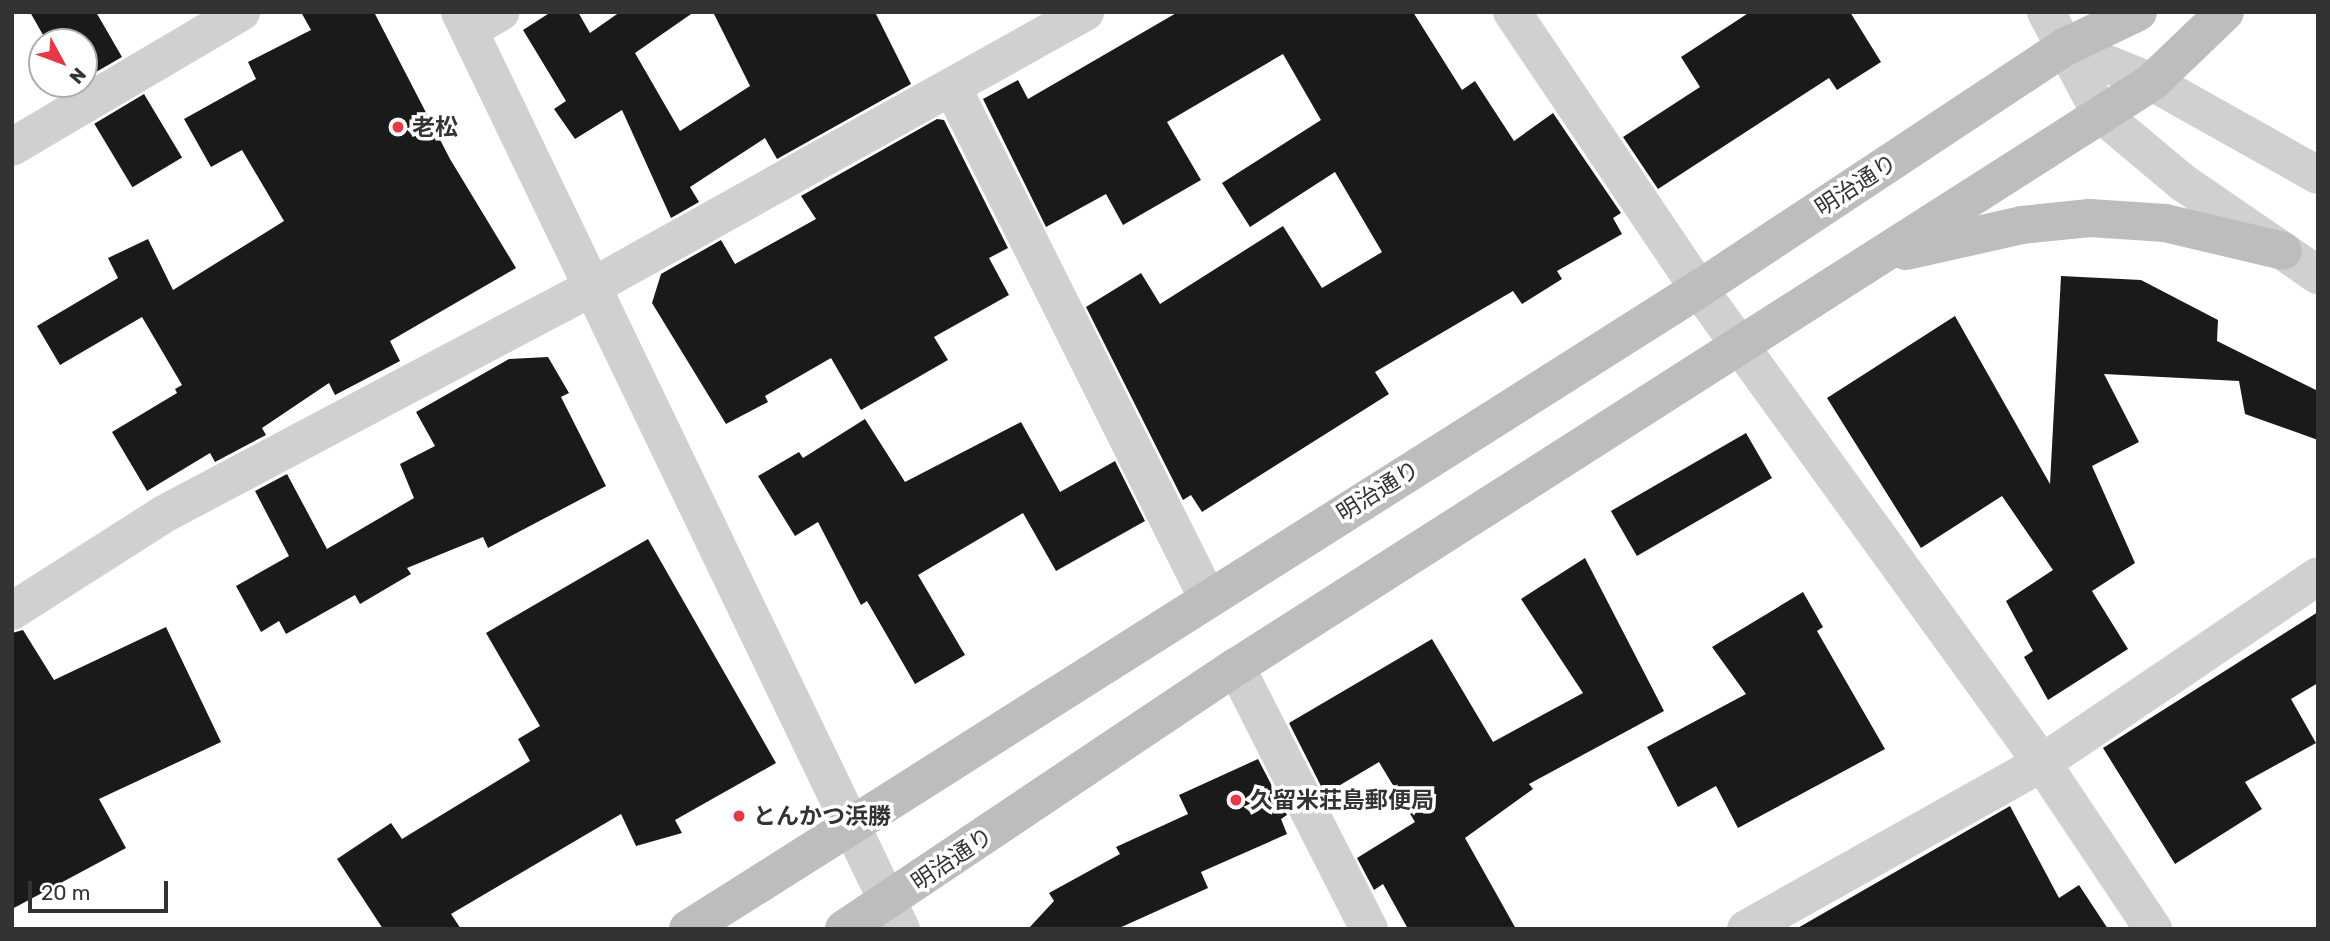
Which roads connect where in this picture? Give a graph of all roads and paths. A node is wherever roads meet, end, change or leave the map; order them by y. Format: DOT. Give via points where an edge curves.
graph roads {
  1 [pos="241,12"];
  2 [pos="1085,12"];
  3 [pos="1512,12"];
  4 [pos="2046,12"];
  5 [pos="2137,12"];
  6 [pos="2225,12"];
  7 [pos="477,18"];
  8 [pos="2065,47"];
  9 [pos="2152,82"];
  10 [pos="953,89"];
  11 [pos="2101,114"];
  12 [pos="12,147"];
  13 [pos="2318,175"];
  14 [pos="2283,251"];
  15 [pos="1877,259"];
  16 [pos="2318,275"];
  17 [pos="590,288"];
  18 [pos="1699,289"];
  19 [pos="1744,345"];
  20 [pos="2318,576"];
  21 [pos="1208,598"];
  22 [pos="12,611"];
  23 [pos="1236,667"];
  24 [pos="2042,763"];
  25 [pos="849,825"];
  26 [pos="894,916"];
  27 [pos="688,929"];
  28 [pos="844,929"];
  29 [pos="1369,929"];
  30 [pos="1746,929"];
  31 [pos="2153,929"];
  1 -- 12 [label="street"];
  2 -- 10 [label="street"];
  3 -- 18 [label="street"];
  4 -- 8 [label="street"];
  5 -- 8 [label="main road, 明治通り"];
  6 -- 9 [label="main road, 明治通り"];
  7 -- 17 [label="street"];
  8 -- 9 [label="street"];
  8 -- 11 [label="street"];
  8 -- 18 [label="main road, 明治通り"];
  9 -- 11 [label="main road, 明治通り"];
  9 -- 13 [label="street"];
  10 -- 17 [label="street"];
  10 -- 21 [label="street"];
  11 -- 14 [label="street" via="2182,182"];
  11 -- 15 [label="main road, 明治通り"];
  14 -- 15 [label="main road" via="2165,223 2090,218 2022,225"];
  14 -- 16 [label="street"];
  15 -- 19 [label="main road, 明治通り"];
  17 -- 22 [label="street" via="164,514"];
  17 -- 25 [label="street"];
  18 -- 19 [label="street"];
  18 -- 21 [label="main road, 明治通り"];
  19 -- 23 [label="main road, 明治通り"];
  19 -- 24 [label="street"];
  20 -- 24 [label="street"];
  21 -- 25 [label="main road, 明治通り"];
  23 -- 26 [label="main road, 明治通り"];
  23 -- 29 [label="street"];
  24 -- 30 [label="street"];
  24 -- 31 [label="street"];
  25 -- 26 [label="street"];
  25 -- 27 [label="main road, 明治通り"];
  26 -- 28 [label="main road, 明治通り"];
}
